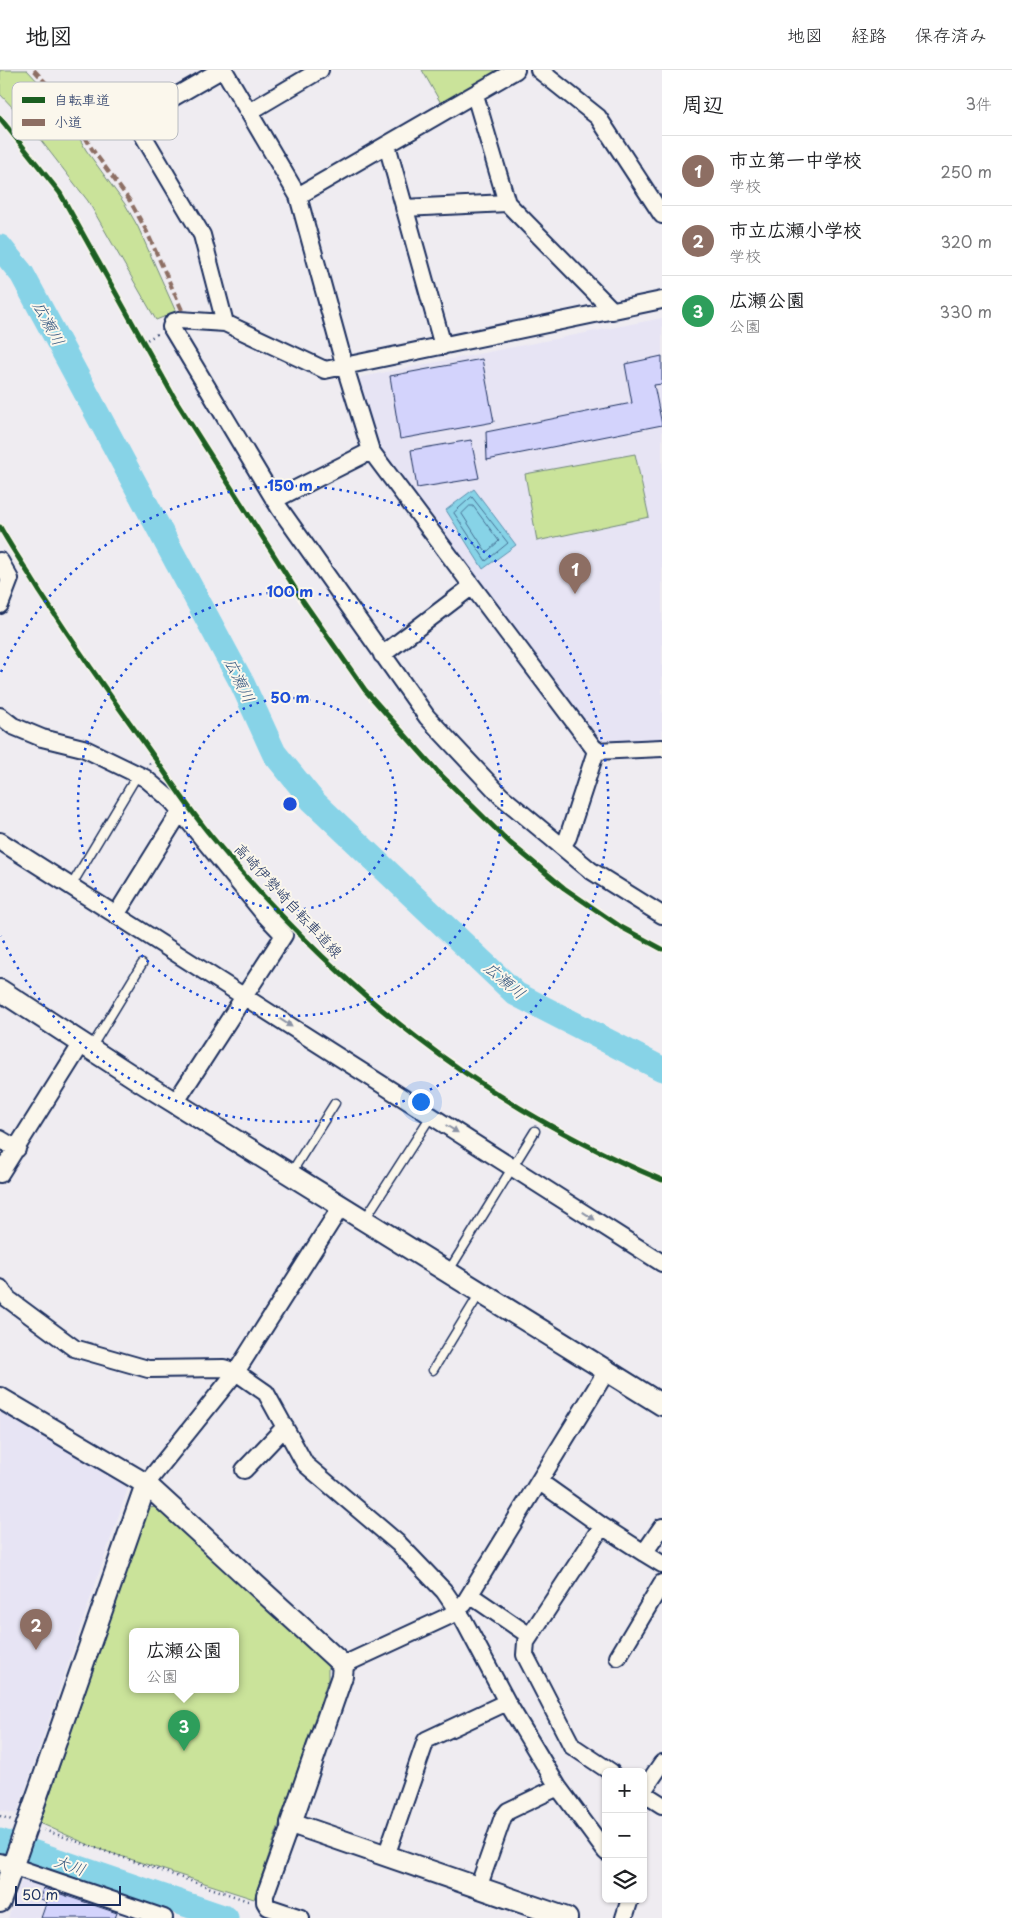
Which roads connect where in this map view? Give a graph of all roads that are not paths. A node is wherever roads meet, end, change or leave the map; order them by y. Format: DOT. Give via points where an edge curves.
graph roads {
  1 [pos="222,70"];
  2 [pos="320,70"];
  3 [pos="516,70"];
  4 [pos="539,70"];
  5 [pos="178,95"];
  6 [pos="475,95"];
  7 [pos="249,112"];
  8 [pos="146,140"];
  9 [pos="387,145"];
  10 [pos="298,196"];
  11 [pos="507,203"];
  12 [pos="404,208"];
  13 [pos="662,215"];
  14 [pos="662,300"];
  15 [pos="613,311"];
  16 [pos="225,323"];
  17 [pos="443,346"];
  18 [pos="345,367"];
  19 [pos="371,451"];
  20 [pos="274,500"];
  21 [pos="0,562"];
  22 [pos="471,587"];
  23 [pos="0,606"];
  24 [pos="382,655"];
  25 [pos="0,716"];
  26 [pos="662,748"];
  27 [pos="596,751"];
  28 [pos="138,774"];
  29 [pos="180,812"];
  30 [pos="0,841"];
  31 [pos="562,846"];
  32 [pos="70,887"];
  33 [pos="116,915"];
  34 [pos="662,915"];
  35 [pos="142,964"];
  36 [pos="0,990"];
  37 [pos="245,996"];
  38 [pos="86,1046"];
  39 [pos="175,1103"];
  40 [pos="335,1103"];
  41 [pos="431,1116"];
  42 [pos="535,1131"];
  43 [pos="0,1139"];
  44 [pos="16,1148"];
  45 [pos="512,1167"];
  46 [pos="0,1174"];
  47 [pos="291,1174"];
  48 [pos="342,1205"];
  49 [pos="364,1220"];
  50 [pos="662,1263"];
  51 [pos="448,1272"];
  52 [pos="480,1293"];
  53 [pos="3,1300"];
  54 [pos="433,1370"];
  55 [pos="236,1372"];
  56 [pos="606,1372"];
  57 [pos="0,1398"];
  58 [pos="660,1399"];
  59 [pos="285,1427"];
  60 [pos="244,1470"];
  61 [pos="540,1482"];
  62 [pos="146,1484"];
  63 [pos="602,1526"];
  64 [pos="662,1527"];
  65 [pos="644,1553"];
  66 [pos="662,1564"];
  67 [pos="662,1583"];
  68 [pos="470,1595"];
  69 [pos="457,1611"];
  70 [pos="530,1636"];
  71 [pos="618,1657"];
  72 [pos="342,1665"];
  73 [pos="507,1702"];
  74 [pos="662,1763"];
  75 [pos="605,1768"];
  76 [pos="647,1786"];
  77 [pos="558,1787"];
  78 [pos="647,1795"];
  79 [pos="662,1805"];
  80 [pos="291,1823"];
  81 [pos="602,1847"];
  82 [pos="386,1856"];
  83 [pos="9,1863"];
  84 [pos="478,1888"];
  85 [pos="0,1902"];
  86 [pos="629,1903"];
  87 [pos="164,1918"];
  88 [pos="301,1918"];
  89 [pos="567,1918"];
  90 [pos="624,1918"];
  1 -- 5 [label="street"];
  1 -- 7 [label="street"];
  2 -- 7 [label="street"];
  3 -- 6 [label="street"];
  4 -- 13 [label="street" via="598,117"];
  6 -- 9 [label="street"];
  6 -- 11 [label="street"];
  7 -- 10 [label="street"];
  8 -- 16 [label="street" via="202,235"];
  9 -- 10 [label="street"];
  9 -- 12 [label="street"];
  10 -- 18 [label="street"];
  11 -- 12 [label="street"];
  11 -- 15 [label="street"];
  12 -- 17 [label="street"];
  14 -- 15 [label="street"];
  15 -- 17 [label="street"];
  16 -- 18 [label="street" via="325,370"];
  16 -- 20 [label="street" via="179,320 171,327"];
  17 -- 18 [label="street"];
  18 -- 19 [label="street"];
  19 -- 20 [label="street"];
  19 -- 22 [label="street"];
  20 -- 24 [label="street"];
  21 -- 23 [label="street" via="10,579"];
  22 -- 24 [label="street"];
  22 -- 27 [label="street"];
  24 -- 31 [label="street" via="427,717 490,786"];
  25 -- 28 [label="street" via="13,726 42,738 83,748"];
  26 -- 27 [label="street"];
  27 -- 31 [label="street" via="568,837"];
  28 -- 29 [label="street" via="172,801"];
  28 -- 32 [label="lane"];
  29 -- 33 [label="street"];
  29 -- 37 [label="street" via="284,935"];
  30 -- 32 [label="street"];
  31 -- 34 [label="street" via="617,888"];
  32 -- 33 [label="street"];
  33 -- 37 [label="street"];
  35 -- 38 [label="lane"];
  36 -- 38 [label="street"];
  37 -- 39 [label="street"];
  37 -- 41 [label="street, one-way"];
  38 -- 39 [label="street"];
  38 -- 44 [label="street"];
  39 -- 47 [label="street"];
  40 -- 47 [label="lane"];
  41 -- 45 [label="street, one-way"];
  41 -- 49 [label="lane"];
  42 -- 45 [label="lane"];
  43 -- 44 [label="street"];
  44 -- 46 [label="street"];
  45 -- 50 [label="street, one-way"];
  45 -- 51 [label="lane"];
  47 -- 48 [label="street"];
  48 -- 49 [label="street"];
  48 -- 55 [label="street"];
  49 -- 51 [label="street"];
  51 -- 52 [label="street"];
  52 -- 54 [label="lane"];
  52 -- 56 [label="street"];
  53 -- 55 [label="street" via="74,1348 148,1369 224,1368"];
  55 -- 59 [label="street" via="266,1393"];
  55 -- 62 [label="street"];
  56 -- 58 [label="street"];
  56 -- 61 [label="street"];
  57 -- 62 [label="street"];
  59 -- 60 [label="street"];
  59 -- 69 [label="street" via="305,1464 399,1544 444,1591"];
  61 -- 63 [label="street"];
  61 -- 68 [label="street"];
  62 -- 72 [label="street"];
  62 -- 83 [label="street" via="26,1826"];
  63 -- 65 [label="street"];
  63 -- 70 [label="street"];
  64 -- 65 [label="street"];
  65 -- 66 [label="street"];
  67 -- 71 [label="street"];
  68 -- 69 [label="street"];
  68 -- 70 [label="street"];
  69 -- 72 [label="street"];
  69 -- 73 [label="street"];
  70 -- 75 [label="street" via="525,1655 572,1746"];
  72 -- 80 [label="street" via="342,1676"];
  73 -- 77 [label="street"];
  73 -- 82 [label="street" via="426,1740"];
  74 -- 76 [label="street"];
  77 -- 81 [label="street"];
  77 -- 84 [label="street" via="502,1817"];
  78 -- 79 [label="street"];
  80 -- 82 [label="street"];
  80 -- 88 [label="street" via="265,1902 268,1907"];
  82 -- 84 [label="street"];
  83 -- 85 [label="street"];
  83 -- 87 [label="street"];
  84 -- 89 [label="street"];
  86 -- 90 [label="street"];
}
